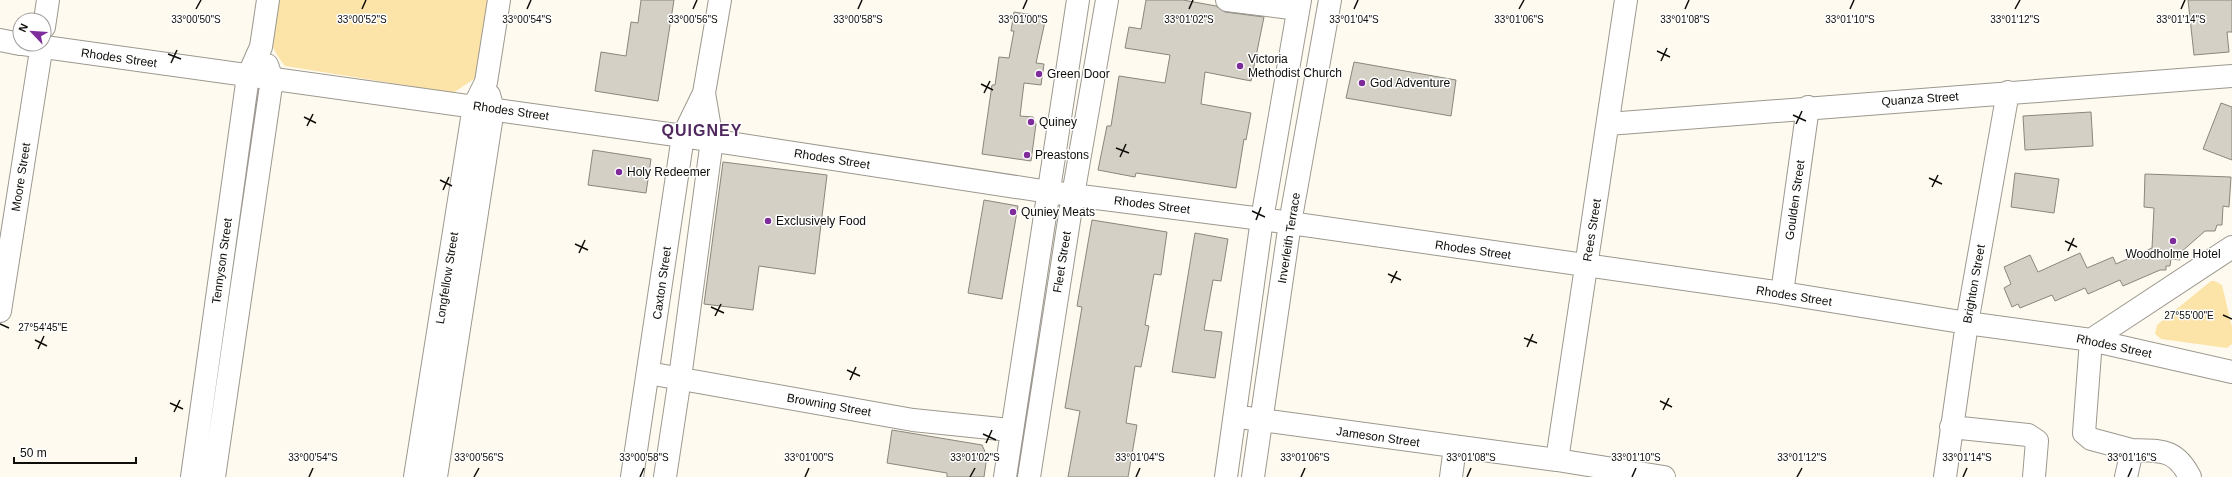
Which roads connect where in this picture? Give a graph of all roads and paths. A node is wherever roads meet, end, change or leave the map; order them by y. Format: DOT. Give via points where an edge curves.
graph roads {
  1 [pos="48,0"];
  2 [pos="268,0"];
  3 [pos="498,0"];
  4 [pos="720,0"];
  5 [pos="1078,0"];
  6 [pos="1107,0"];
  7 [pos="1227,0"];
  8 [pos="1330,0"];
  9 [pos="1626,0"];
  10 [pos="1299,4"];
  11 [pos="44,12"];
  12 [pos="0,40"];
  13 [pos="12,40"];
  14 [pos="52,44"];
  15 [pos="261,47"];
  16 [pos="33,52"];
  17 [pos="248,76"];
  18 [pos="2232,76"];
  19 [pos="272,79"];
  20 [pos="2008,92"];
  21 [pos="704,93"];
  22 [pos="483,107"];
  23 [pos="1808,107"];
  24 [pos="1608,124"];
  25 [pos="684,136"];
  26 [pos="712,140"];
  27 [pos="1049,192"];
  28 [pos="1072,195"];
  29 [pos="1262,219"];
  30 [pos="1290,223"];
  31 [pos="2231,252"];
  32 [pos="1586,267"];
  33 [pos="1782,293"];
  34 [pos="0,311"];
  35 [pos="1967,323"];
  36 [pos="2090,340"];
  37 [pos="2232,372"];
  38 [pos="648,373"];
  39 [pos="680,378"];
  40 [pos="1234,416"];
  41 [pos="1261,420"];
  42 [pos="1951,427"];
  43 [pos="1010,430"];
  44 [pos="1455,448"];
  45 [pos="2132,450"];
  46 [pos="1557,460"];
  47 [pos="1657,476"];
  48 [pos="192,477"];
  49 [pos="214,477"];
  50 [pos="415,477"];
  51 [pos="436,477"];
  52 [pos="632,477"];
  53 [pos="665,477"];
  54 [pos="1005,477"];
  55 [pos="1029,477"];
  56 [pos="1226,477"];
  57 [pos="1253,477"];
  58 [pos="1451,477"];
  59 [pos="1945,477"];
  60 [pos="2034,477"];
  61 [pos="2126,477"];
  62 [pos="2190,477"];
  1 -- 11 [label="street, Moore Street"];
  2 -- 15 [label="street, Tennyson Street"];
  3 -- 22 [label="street, Longfellow Street"];
  4 -- 21 [label="street, Caxton Street"];
  5 -- 27 [label="street, Fleet Street"];
  6 -- 28 [label="street, Fleet Street"];
  7 -- 10 [label="street"];
  8 -- 30 [label="street, Inverleith Terrace"];
  9 -- 24 [label="street, Rees Street"];
  10 -- 29 [label="street"];
  12 -- 13 [label="street, Rhodes Street"];
  14 -- 17 [label="street, Rhodes Street"];
  15 -- 17 [label="street, Tennyson Street"];
  15 -- 19 [label="street, Tennyson Street"];
  16 -- 34 [label="street, Moore Street"];
  17 -- 19 [label="street, Rhodes Street"];
  17 -- 48 [label="street, Tennyson Street"];
  18 -- 20 [label="street, Quanza Street"];
  19 -- 22 [label="street, Rhodes Street"];
  19 -- 49 [label="street, Tennyson Street"];
  20 -- 23 [label="street, Quanza Street"];
  20 -- 35 [label="street, Brighton Street"];
  21 -- 25 [label="street, Caxton Street"];
  21 -- 26 [label="street, Caxton Street"];
  22 -- 25 [label="street, Rhodes Street"];
  22 -- 50 [label="street, Longfellow Street"];
  22 -- 51 [label="street, Longfellow Street"];
  23 -- 24 [label="street, Quanza Street"];
  23 -- 33 [label="street, Goulden Street"];
  24 -- 32 [label="street, Rees Street"];
  25 -- 26 [label="street, Rhodes Street"];
  25 -- 38 [label="street, Caxton Street"];
  26 -- 27 [label="street, Rhodes Street"];
  26 -- 39 [label="street, Caxton Street"];
  27 -- 28 [label="street, Rhodes Street"];
  27 -- 43 [label="street, Fleet Street"];
  28 -- 29 [label="street, Rhodes Street"];
  28 -- 55 [label="street, Fleet Street"];
  29 -- 30 [label="street, Rhodes Street"];
  29 -- 40 [label="street"];
  30 -- 32 [label="street, Rhodes Street"];
  30 -- 41 [label="street, Inverleith Terrace"];
  31 -- 36 [label="street"];
  32 -- 33 [label="street, Rhodes Street"];
  32 -- 46 [label="street, Rees Street"];
  33 -- 35 [label="street, Rhodes Street"];
  35 -- 36 [label="street, Rhodes Street"];
  35 -- 42 [label="street, Brighton Street"];
  36 -- 37 [label="street, Rhodes Street"];
  36 -- 45 [label="street" via="2084,433 2091,439"];
  38 -- 39 [label="street, Browning Street"];
  38 -- 52 [label="street, Caxton Street"];
  39 -- 43 [label="street, Browning Street" via="913,420"];
  39 -- 53 [label="street, Caxton Street"];
  40 -- 41 [label="street, Jameson Street"];
  40 -- 56 [label="street"];
  41 -- 44 [label="street, Jameson Street"];
  41 -- 57 [label="street, Inverleith Terrace"];
  42 -- 59 [label="street, Brighton Street"];
  42 -- 60 [label="street" via="2034,437 2037,441"];
  43 -- 54 [label="street, Fleet Street"];
  44 -- 46 [label="street, Jameson Street"];
  44 -- 58 [label="street"];
  45 -- 61 [label="street"];
  45 -- 62 [label="street" via="2169,454 2182,462"];
  46 -- 47 [label="street, Jameson Street"];
}
